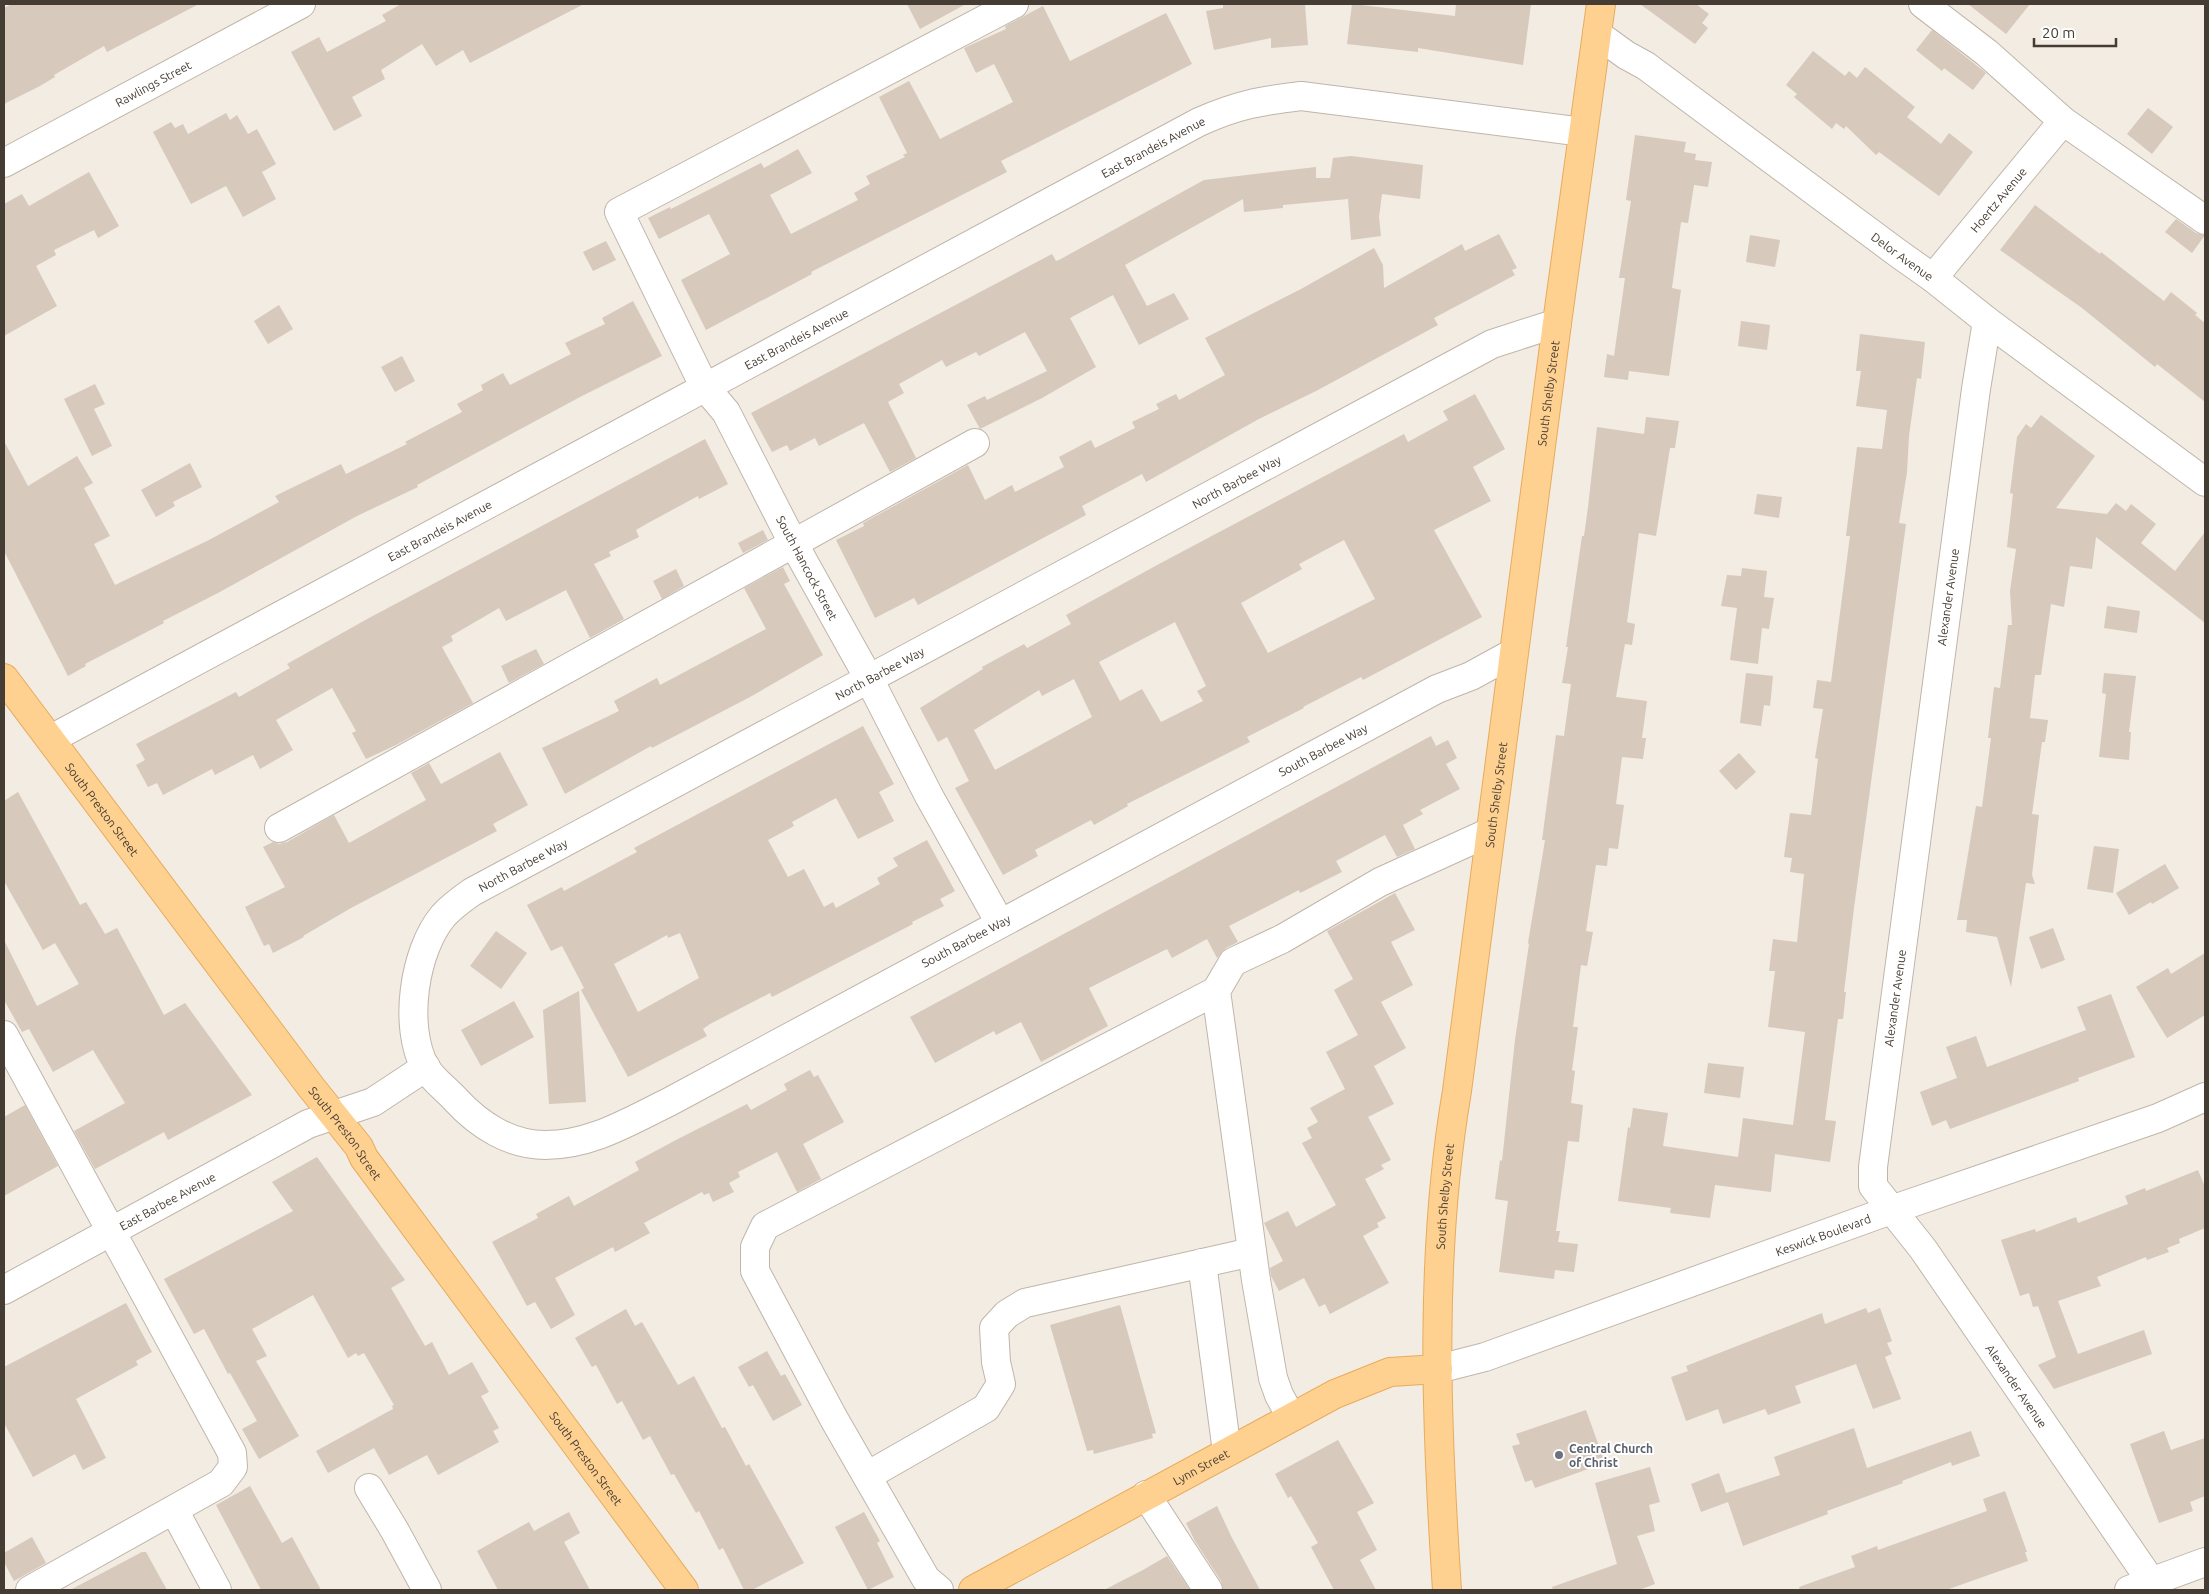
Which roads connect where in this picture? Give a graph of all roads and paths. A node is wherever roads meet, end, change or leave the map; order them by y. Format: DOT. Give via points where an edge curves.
graph roads {
  1 [pos="301,4"];
  2 [pos="1014,4"];
  3 [pos="1601,4"];
  4 [pos="1923,4"];
  5 [pos="1598,34"];
  6 [pos="2063,121"];
  7 [pos="1583,132"];
  8 [pos="4,163"];
  9 [pos="2205,220"];
  10 [pos="1933,278"];
  11 [pos="1987,321"];
  12 [pos="1556,322"];
  13 [pos="704,386"];
  14 [pos="975,443"];
  15 [pos="2205,482"];
  16 [pos="794,544"];
  17 [pos="1513,653"];
  18 [pos="868,677"];
  19 [pos="4,678"];
  20 [pos="51,739"];
  21 [pos="279,828"];
  22 [pos="1490,832"];
  23 [pos="1000,923"];
  24 [pos="1216,991"];
  25 [pos="4,1035"];
  26 [pos="426,1067"];
  27 [pos="2205,1097"];
  28 [pos="334,1116"];
  29 [pos="1891,1210"];
  30 [pos="112,1231"];
  31 [pos="1252,1252"];
  32 [pos="1202,1263"];
  33 [pos="4,1290"];
  34 [pos="1438,1369"];
  35 [pos="1291,1418"];
  36 [pos="1227,1452"];
  37 [pos="866,1476"];
  38 [pos="369,1488"];
  39 [pos="1146,1496"];
  40 [pos="174,1510"];
  41 [pos="2205,1562"];
  42 [pos="2146,1588"];
  43 [pos="30,1590"];
  44 [pos="217,1590"];
  45 [pos="427,1590"];
  46 [pos="684,1590"];
  47 [pos="938,1590"];
  48 [pos="973,1590"];
  49 [pos="1208,1590"];
  50 [pos="1447,1590"];
  1 -- 8 [label="street, Rawlings Street"];
  2 -- 13 [label="street, South Hancock Street" via="619,212"];
  3 -- 5 [label="main road, South Shelby Street"];
  4 -- 6 [label="street" via="1987,53"];
  5 -- 7 [label="main road, South Shelby Street"];
  5 -- 10 [label="street, Delor Avenue"];
  6 -- 9 [label="street"];
  6 -- 10 [label="street, Hoertz Avenue"];
  7 -- 12 [label="main road, South Shelby Street"];
  7 -- 13 [label="street, East Brandeis Avenue" via="1301,96 1256,101 1199,122"];
  10 -- 11 [label="street, Delor Avenue"];
  11 -- 15 [label="street, Delor Avenue"];
  11 -- 29 [label="street, Alexander Avenue" via="1873,1167 1873,1186"];
  12 -- 17 [label="main road, South Shelby Street"];
  12 -- 18 [label="street, North Barbee Way" via="1492,344"];
  13 -- 16 [label="street, South Hancock Street" via="726,412"];
  13 -- 20 [label="street, East Brandeis Avenue"];
  14 -- 16 [label="street"];
  16 -- 18 [label="street, South Hancock Street"];
  16 -- 21 [label="street"];
  17 -- 22 [label="main road, South Shelby Street"];
  17 -- 23 [label="street, South Barbee Way" via="1472,676 1437,689"];
  18 -- 23 [label="street, South Hancock Street" via="929,796"];
  18 -- 26 [label="street, North Barbee Way" via="458,901 443,917 420,961 414,1000 414,1035"];
  19 -- 20 [label="main road, South Preston Street"];
  20 -- 28 [label="main road, South Preston Street"];
  22 -- 24 [label="street" via="1380,882 1282,939 1233,962"];
  22 -- 34 [label="main road, South Shelby Street" via="1448,1147 1436,1317"];
  23 -- 26 [label="street, South Barbee Way" via="668,1102 599,1137 576,1143 543,1145 520,1141 492,1130 473,1118"];
  24 -- 31 [label="street"];
  24 -- 37 [label="street" via="765,1226 755,1247 755,1271"];
  25 -- 30 [label="street"];
  26 -- 28 [label="street" via="373,1102"];
  27 -- 29 [label="street, Keswick Boulevard" via="2158,1118"];
  28 -- 30 [label="street, East Barbee Avenue" via="308,1124"];
  28 -- 46 [label="main road, South Preston Street"];
  29 -- 34 [label="street, Keswick Boulevard" via="1485,1357"];
  29 -- 42 [label="street, Alexander Avenue" via="1922,1249"];
  30 -- 33 [label="street, East Barbee Avenue"];
  30 -- 40 [label="street" via="232,1453 233,1468 221,1483"];
  31 -- 32 [label="street"];
  31 -- 35 [label="street" via="1273,1378"];
  32 -- 36 [label="street"];
  32 -- 37 [label="street" via="1025,1303 1007,1314 994,1328 1001,1384 986,1408"];
  34 -- 35 [label="main road, Lynn Street" via="1390,1372 1335,1394"];
  34 -- 50 [label="main road, South Shelby Street"];
  35 -- 36 [label="main road, Lynn Street"];
  36 -- 39 [label="main road, Lynn Street"];
  37 -- 47 [label="street" via="926,1579"];
  38 -- 45 [label="street"];
  39 -- 48 [label="main road, Lynn Street"];
  39 -- 49 [label="street"];
  40 -- 43 [label="street"];
  40 -- 44 [label="street"];
  41 -- 42 [label="street"];
}
